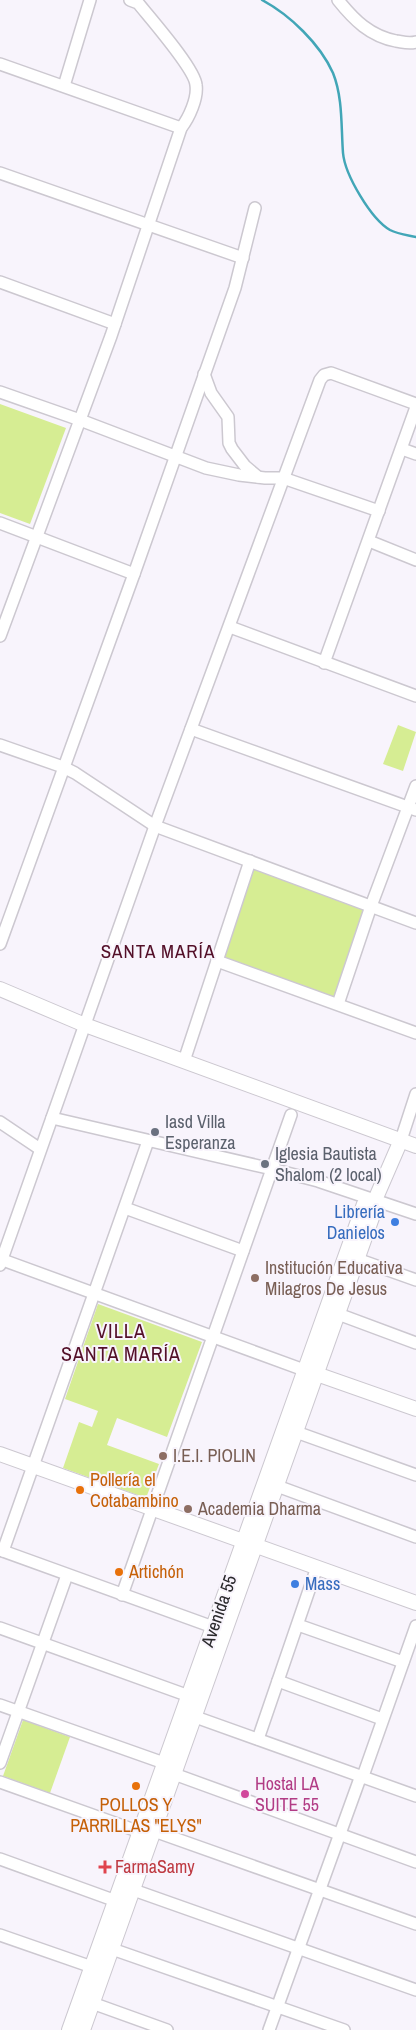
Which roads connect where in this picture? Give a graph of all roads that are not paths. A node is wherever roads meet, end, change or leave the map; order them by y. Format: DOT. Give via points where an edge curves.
graph roads {
  1 [pos="90,0"];
  2 [pos="130,0"];
  3 [pos="338,0"];
  4 [pos="416,42"];
  5 [pos="0,64"];
  6 [pos="64,86"];
  7 [pos="181,128"];
  8 [pos="0,174"];
  9 [pos="256,208"];
  10 [pos="150,225"];
  11 [pos="243,258"];
  12 [pos="0,282"];
  13 [pos="115,324"];
  14 [pos="204,374"];
  15 [pos="0,392"];
  16 [pos="416,405"];
  17 [pos="80,420"];
  18 [pos="402,449"];
  19 [pos="416,454"];
  20 [pos="175,458"];
  21 [pos="258,478"];
  22 [pos="283,478"];
  23 [pos="379,511"];
  24 [pos="0,523"];
  25 [pos="37,537"];
  26 [pos="369,541"];
  27 [pos="416,560"];
  28 [pos="134,574"];
  29 [pos="230,627"];
  30 [pos="0,634"];
  31 [pos="324,662"];
  32 [pos="416,696"];
  33 [pos="192,729"];
  34 [pos="0,745"];
  35 [pos="63,767"];
  36 [pos="416,786"];
  37 [pos="412,809"];
  38 [pos="155,826"];
  39 [pos="250,861"];
  40 [pos="371,906"];
  41 [pos="416,923"];
  42 [pos="0,944"];
  43 [pos="217,961"];
  44 [pos="0,989"];
  45 [pos="338,1004"];
  46 [pos="85,1025"];
  47 [pos="416,1033"];
  48 [pos="184,1061"];
  49 [pos="416,1094"];
  50 [pos="291,1115"];
  51 [pos="52,1118"];
  52 [pos="0,1122"];
  53 [pos="148,1140"];
  54 [pos="401,1140"];
  55 [pos="416,1146"];
  56 [pos="40,1149"];
  57 [pos="272,1169"];
  58 [pos="375,1200"];
  59 [pos="125,1208"];
  60 [pos="416,1214"];
  61 [pos="243,1251"];
  62 [pos="357,1259"];
  63 [pos="1,1261"];
  64 [pos="416,1280"];
  65 [pos="94,1294"];
  66 [pos="338,1314"];
  67 [pos="213,1337"];
  68 [pos="416,1343"];
  69 [pos="311,1372"];
  70 [pos="416,1409"];
  71 [pos="296,1432"];
  72 [pos="0,1454"];
  73 [pos="33,1466"];
  74 [pos="416,1475"];
  75 [pos="277,1486"];
  76 [pos="152,1508"];
  77 [pos="416,1537"];
  78 [pos="250,1543"];
  79 [pos="2,1551"];
  80 [pos="317,1567"];
  81 [pos="67,1575"];
  82 [pos="122,1595"];
  83 [pos="416,1603"];
  84 [pos="298,1625"];
  85 [pos="416,1626"];
  86 [pos="0,1628"];
  87 [pos="213,1628"];
  88 [pos="42,1643"];
  89 [pos="402,1662"];
  90 [pos="278,1681"];
  91 [pos="189,1696"];
  92 [pos="0,1705"];
  93 [pos="18,1711"];
  94 [pos="189,1715"];
  95 [pos="382,1718"];
  96 [pos="258,1739"];
  97 [pos="0,1763"];
  98 [pos="164,1763"];
  99 [pos="174,1774"];
  100 [pos="363,1776"];
  101 [pos="0,1782"];
  102 [pos="416,1796"];
  103 [pos="154,1831"];
  104 [pos="140,1832"];
  105 [pos="339,1834"];
  106 [pos="0,1858"];
  107 [pos="416,1862"];
  108 [pos="127,1888"];
  109 [pos="319,1890"];
  110 [pos="116,1901"];
  111 [pos="416,1924"];
  112 [pos="0,1935"];
  113 [pos="112,1948"];
  114 [pos="298,1948"];
  115 [pos="92,1967"];
  116 [pos="416,1990"];
  117 [pos="92,2003"];
  118 [pos="277,2005"];
  119 [pos="69,2030"];
  120 [pos="83,2030"];
  121 [pos="167,2030"];
  122 [pos="269,2030"];
  123 [pos="344,2030"];
  1 -- 6 [label="street"];
  2 -- 7 [label="street" via="138,3 195,80 195,94"];
  3 -- 4 [label="street" via="366,29 387,39 411,44"];
  5 -- 6 [label="street"];
  6 -- 7 [label="street"];
  7 -- 10 [label="street"];
  8 -- 10 [label="street"];
  9 -- 11 [label="street"];
  10 -- 11 [label="street"];
  10 -- 13 [label="street"];
  11 -- 14 [label="street"];
  12 -- 13 [label="street"];
  13 -- 17 [label="street"];
  14 -- 20 [label="street"];
  14 -- 21 [label="street" via="211,393 228,417 232,449"];
  15 -- 17 [label="street"];
  16 -- 18 [label="street"];
  16 -- 22 [label="street" via="331,373 324,375"];
  17 -- 20 [label="street"];
  17 -- 25 [label="street"];
  18 -- 19 [label="street"];
  18 -- 23 [label="street"];
  20 -- 21 [label="street"];
  20 -- 28 [label="street"];
  21 -- 22 [label="street"];
  22 -- 23 [label="street"];
  22 -- 29 [label="street"];
  23 -- 26 [label="street"];
  24 -- 25 [label="street"];
  25 -- 28 [label="street"];
  25 -- 30 [label="street"];
  26 -- 27 [label="street"];
  26 -- 31 [label="street"];
  28 -- 35 [label="street"];
  29 -- 31 [label="street"];
  29 -- 33 [label="street"];
  31 -- 32 [label="street"];
  33 -- 37 [label="street"];
  33 -- 38 [label="street"];
  34 -- 35 [label="street"];
  35 -- 38 [label="street"];
  35 -- 42 [label="street"];
  36 -- 37 [label="street"];
  37 -- 40 [label="street"];
  38 -- 39 [label="street"];
  38 -- 46 [label="street"];
  39 -- 40 [label="street"];
  39 -- 43 [label="street"];
  40 -- 41 [label="street"];
  40 -- 45 [label="street"];
  43 -- 45 [label="street"];
  43 -- 48 [label="street"];
  44 -- 46 [label="street"];
  45 -- 47 [label="street"];
  46 -- 48 [label="street"];
  46 -- 51 [label="street"];
  48 -- 54 [label="street"];
  49 -- 54 [label="street, Avenida 55"];
  50 -- 57 [label="street"];
  51 -- 53 [label="street"];
  51 -- 56 [label="street"];
  52 -- 56 [label="street"];
  53 -- 57 [label="street"];
  53 -- 59 [label="street"];
  54 -- 55 [label="street"];
  54 -- 58 [label="street, Avenida 55"];
  56 -- 63 [label="street"];
  57 -- 58 [label="street"];
  57 -- 61 [label="street"];
  58 -- 60 [label="street"];
  58 -- 62 [label="street, Avenida 55" via="374,1212"];
  58 -- 69 [label="street, Avenida 55" via="364,1204"];
  59 -- 61 [label="street"];
  59 -- 65 [label="street"];
  61 -- 67 [label="street"];
  62 -- 64 [label="street"];
  62 -- 66 [label="street, Avenida 55"];
  63 -- 65 [label="street"];
  65 -- 67 [label="street"];
  65 -- 73 [label="street"];
  66 -- 68 [label="street"];
  66 -- 69 [label="street, Avenida 55"];
  67 -- 69 [label="street"];
  67 -- 76 [label="street"];
  69 -- 70 [label="street"];
  69 -- 71 [label="street, Avenida 55"];
  69 -- 78 [label="street, Avenida 55"];
  71 -- 74 [label="street"];
  71 -- 75 [label="street, Avenida 55"];
  72 -- 73 [label="street"];
  73 -- 76 [label="street"];
  73 -- 79 [label="street"];
  75 -- 77 [label="street"];
  75 -- 78 [label="street, Avenida 55"];
  76 -- 78 [label="street"];
  76 -- 82 [label="street"];
  78 -- 80 [label="street"];
  78 -- 87 [label="street, Avenida 55"];
  78 -- 94 [label="street, Avenida 55"];
  79 -- 81 [label="street"];
  80 -- 83 [label="street"];
  80 -- 84 [label="street"];
  81 -- 82 [label="street"];
  81 -- 88 [label="street"];
  82 -- 87 [label="street"];
  84 -- 89 [label="street"];
  84 -- 90 [label="street"];
  85 -- 89 [label="street"];
  86 -- 88 [label="street"];
  87 -- 91 [label="street, Avenida 55"];
  88 -- 91 [label="street"];
  88 -- 93 [label="street"];
  89 -- 95 [label="street"];
  90 -- 95 [label="street"];
  90 -- 96 [label="street"];
  91 -- 94 [label="street, Avenida 55"];
  92 -- 93 [label="street"];
  93 -- 97 [label="street"];
  93 -- 98 [label="street"];
  94 -- 96 [label="street"];
  94 -- 98 [label="street, Avenida 55"];
  94 -- 99 [label="street, Avenida 55"];
  95 -- 100 [label="street"];
  96 -- 100 [label="street"];
  98 -- 104 [label="street, Avenida 55"];
  99 -- 103 [label="street, Avenida 55"];
  99 -- 105 [label="street"];
  100 -- 102 [label="street"];
  100 -- 105 [label="street"];
  101 -- 104 [label="street"];
  103 -- 108 [label="street, Avenida 55"];
  103 -- 109 [label="street"];
  104 -- 108 [label="street, Avenida 55"];
  105 -- 107 [label="street"];
  105 -- 109 [label="street"];
  106 -- 110 [label="street"];
  108 -- 110 [label="street, Avenida 55"];
  108 -- 113 [label="street, Avenida 55"];
  108 -- 114 [label="street"];
  109 -- 111 [label="street"];
  109 -- 114 [label="street"];
  110 -- 115 [label="street, Avenida 55"];
  112 -- 115 [label="street"];
  113 -- 117 [label="street, Avenida 55"];
  113 -- 118 [label="street"];
  114 -- 116 [label="street"];
  114 -- 118 [label="street"];
  115 -- 119 [label="street, Avenida 55"];
  117 -- 120 [label="street, Avenida 55"];
  117 -- 121 [label="street"];
  118 -- 122 [label="street"];
  118 -- 123 [label="street"];
}
